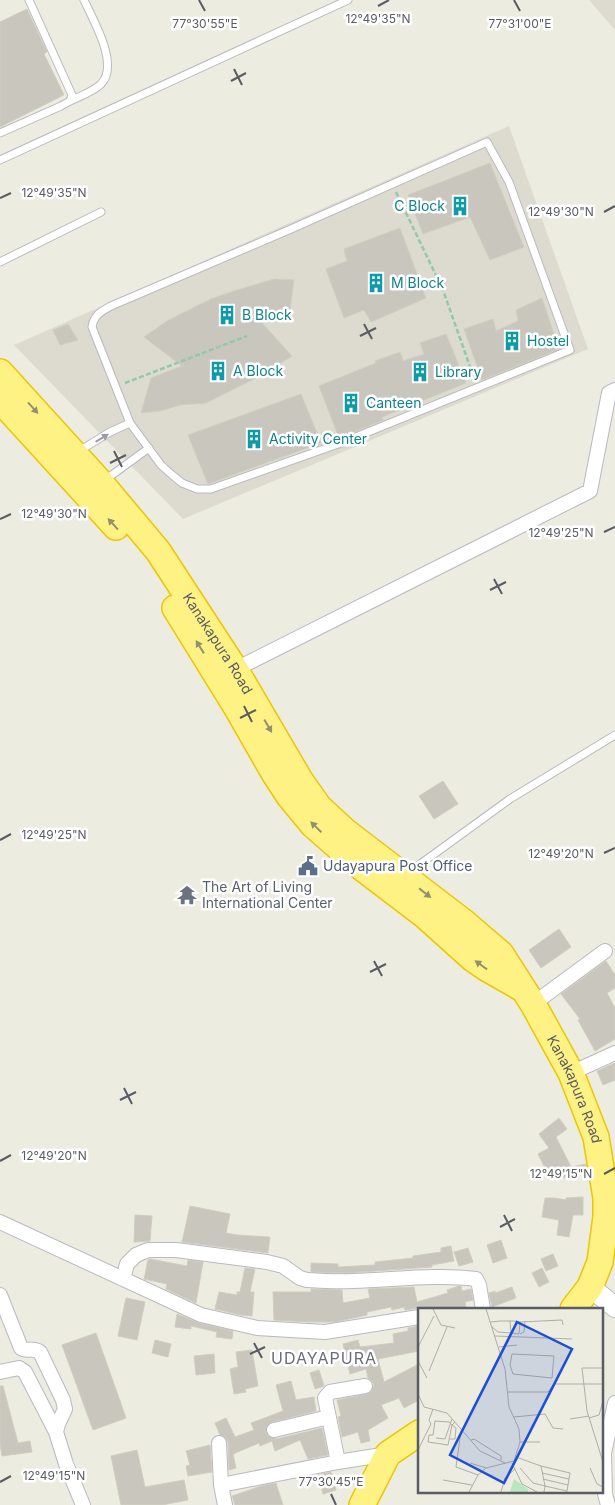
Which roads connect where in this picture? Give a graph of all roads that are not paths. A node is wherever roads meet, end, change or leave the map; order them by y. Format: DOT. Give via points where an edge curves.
graph roads {
  1 [pos="29,0"];
  2 [pos="84,0"];
  3 [pos="348,0"];
  4 [pos="70,101"];
  5 [pos="0,134"];
  6 [pos="0,160"];
  7 [pos="101,212"];
  8 [pos="0,262"];
  9 [pos="0,372"];
  10 [pos="615,390"];
  11 [pos="0,400"];
  12 [pos="130,423"];
  13 [pos="149,448"];
  14 [pos="75,454"];
  15 [pos="101,483"];
  16 [pos="227,674"];
  17 [pos="615,735"];
  18 [pos="340,838"];
  19 [pos="404,876"];
  20 [pos="605,951"];
  21 [pos="528,997"];
  22 [pos="615,1053"];
  23 [pos="571,1072"];
  24 [pos="610,1216"];
  25 [pos="0,1222"];
  26 [pos="123,1279"];
  27 [pos="590,1287"];
  28 [pos="0,1296"];
  29 [pos="615,1306"];
  30 [pos="483,1308"];
  31 [pos="574,1308"];
  32 [pos="418,1317"];
  33 [pos="0,1372"];
  34 [pos="365,1386"];
  35 [pos="615,1403"];
  36 [pos="329,1417"];
  37 [pos="274,1430"];
  38 [pos="56,1432"];
  39 [pos="418,1434"];
  40 [pos="219,1443"];
  41 [pos="388,1454"];
  42 [pos="338,1462"];
  43 [pos="221,1485"];
  44 [pos="82,1505"];
  45 [pos="225,1505"];
  46 [pos="362,1505"];
  47 [pos="608,1505"];
  1 -- 4 [label="lane" via="72,95"];
  2 -- 4 [label="lane" via="109,64 102,83"];
  3 -- 6 [label="lane"];
  4 -- 5 [label="lane"];
  7 -- 8 [label="lane"];
  9 -- 14 [label="highway, Kanakapura Road, one-way"];
  10 -- 16 [label="street" via="610,393 590,491"];
  16 -- 11 [label="highway, Kanakapura Road, one-way" via="146,560"];
  12 -- 13 [label="lane"];
  12 -- 13 [label="lane" via="92,327 96,315 487,142 509,182 570,350 341,444 211,489 197,489 182,482 161,465"];
  14 -- 12 [label="lane, one-way"];
  13 -- 15 [label="lane"];
  14 -- 15 [label="highway, Kanakapura Road"];
  15 -- 16 [label="highway, Kanakapura Road" via="158,551"];
  16 -- 18 [label="highway, Kanakapura Road" via="274,773 289,796 313,825"];
  17 -- 19 [label="lane" via="510,799"];
  18 -- 19 [label="highway, Kanakapura Road"];
  21 -- 18 [label="highway, Kanakapura Road, one-way" via="486,968 361,867"];
  19 -- 21 [label="highway, Kanakapura Road, one-way" via="500,954"];
  20 -- 21 [label="street"];
  21 -- 23 [label="highway, Kanakapura Road"];
  22 -- 23 [label="street"];
  23 -- 24 [label="highway, Kanakapura Road" via="596,1137"];
  24 -- 27 [label="highway, Kanakapura Road" via="600,1262"];
  25 -- 26 [label="street"];
  26 -- 30 [label="street" via="127,1264 136,1255 148,1250 176,1250 267,1262 283,1266 307,1280 476,1279"];
  26 -- 32 [label="street" via="201,1315 257,1328 325,1332"];
  27 -- 29 [label="street"];
  27 -- 31 [label="highway, Kanakapura Road"];
  28 -- 38 [label="street" via="21,1348 40,1352 63,1400 65,1409"];
  33 -- 38 [label="street" via="19,1368 25,1372"];
  34 -- 36 [label="street" via="330,1392 325,1398"];
  35 -- 47 [label="street" via="604,1453"];
  36 -- 37 [label="street"];
  36 -- 42 [label="street"];
  38 -- 44 [label="street"];
  39 -- 41 [label="highway"];
  40 -- 43 [label="street"];
  41 -- 42 [label="street"];
  41 -- 46 [label="highway"];
  42 -- 43 [label="street"];
  43 -- 45 [label="street"];
}
